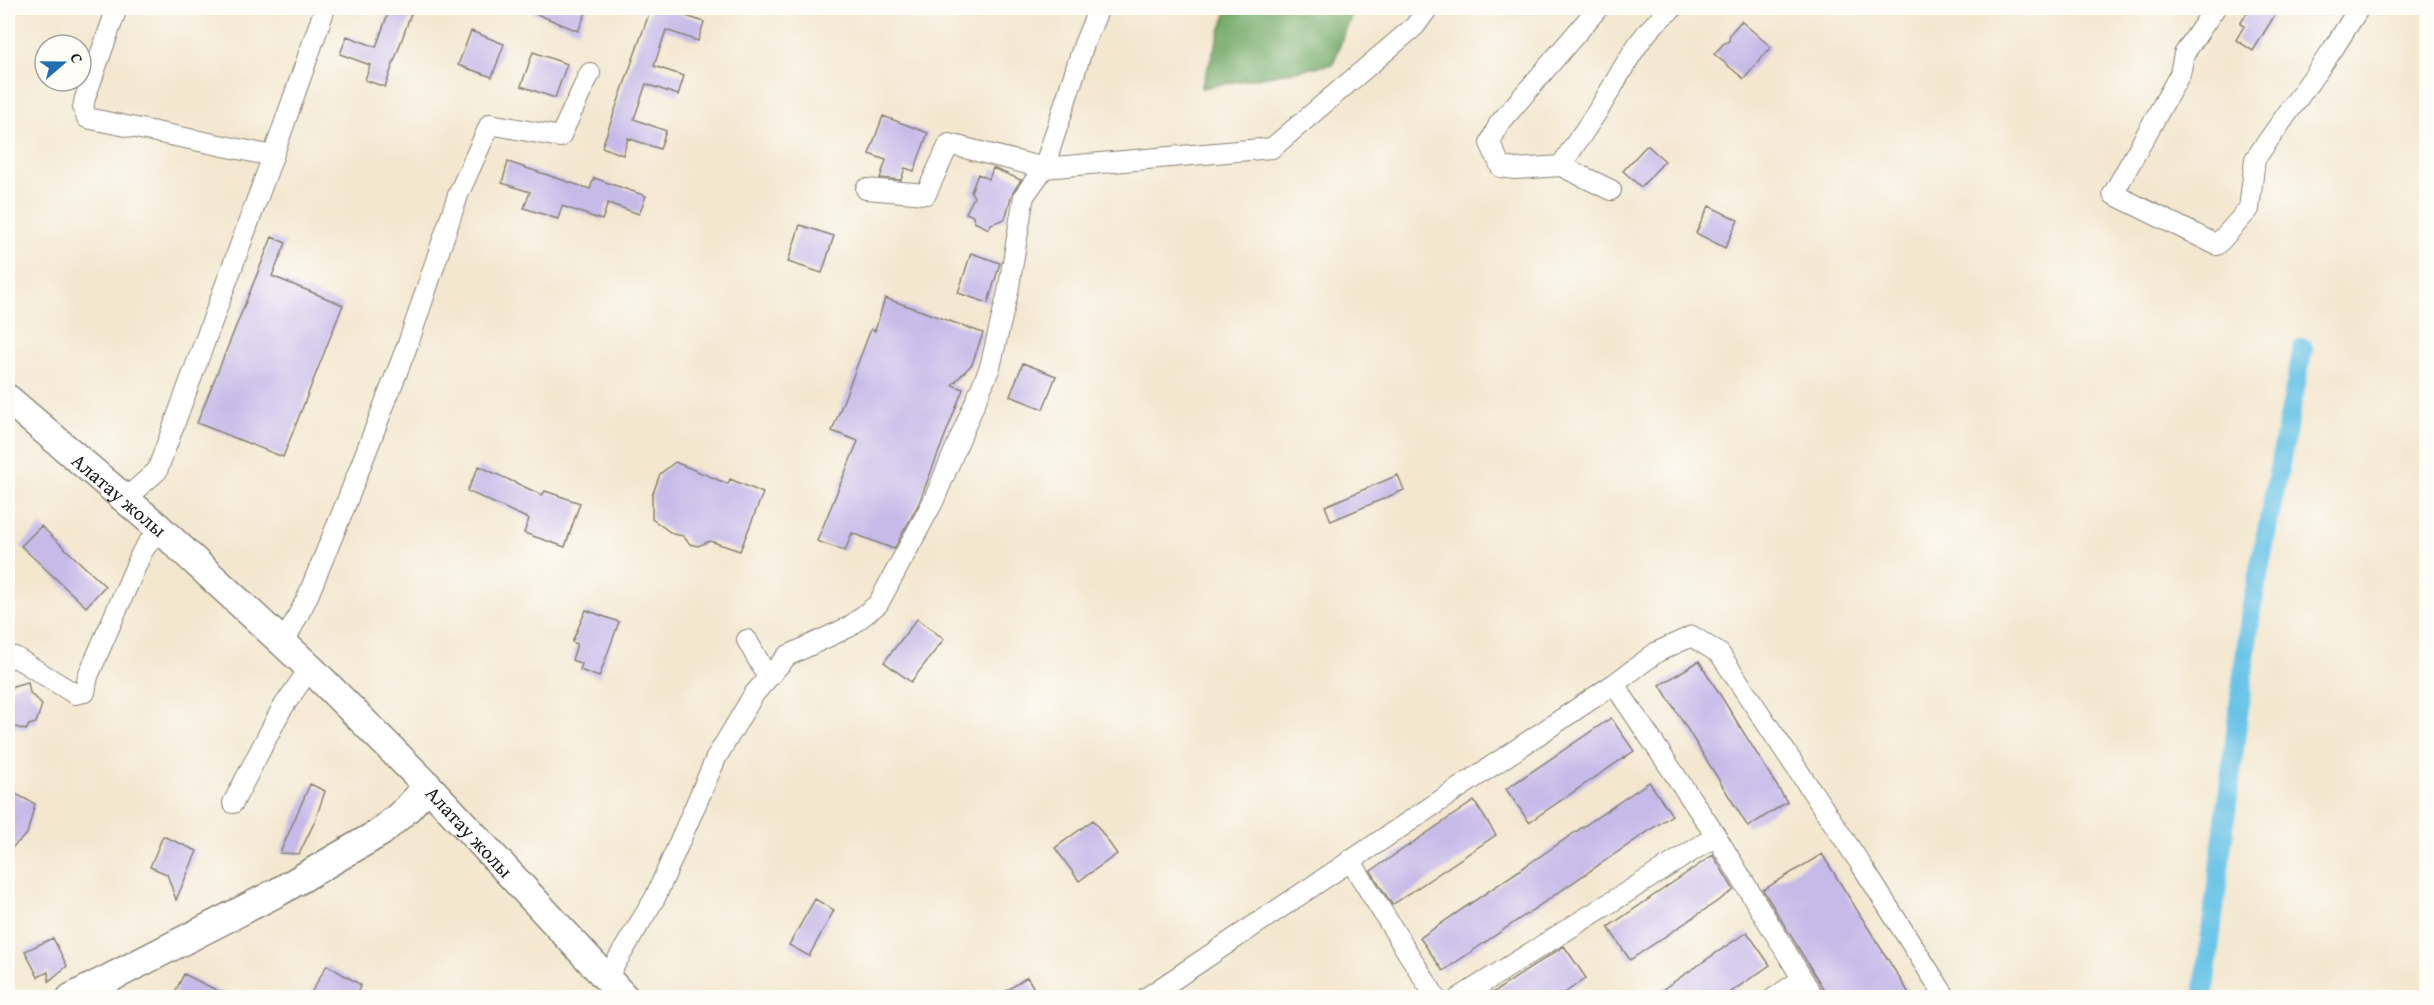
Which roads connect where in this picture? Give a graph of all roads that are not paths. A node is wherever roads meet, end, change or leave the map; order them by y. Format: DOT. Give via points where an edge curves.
graph roads {
  1 [pos="117,8"];
  2 [pos="325,8"];
  3 [pos="1099,8"];
  4 [pos="1428,8"];
  5 [pos="1598,8"];
  6 [pos="1673,8"];
  7 [pos="2215,8"];
  8 [pos="2359,8"];
  9 [pos="590,73"];
  10 [pos="273,156"];
  11 [pos="1561,166"];
  12 [pos="1044,168"];
  13 [pos="866,189"];
  14 [pos="1611,190"];
  15 [pos="8,399"];
  16 [pos="125,499"];
  17 [pos="159,528"];
  18 [pos="747,640"];
  19 [pos="284,643"];
  20 [pos="8,659"];
  21 [pos="310,668"];
  22 [pos="768,678"];
  23 [pos="1614,684"];
  24 [pos="428,786"];
  25 [pos="233,803"];
  26 [pos="1716,836"];
  27 [pos="1350,860"];
  28 [pos="1802,979"];
  29 [pos="615,990"];
  30 [pos="71,998"];
  31 [pos="1146,998"];
  32 [pos="1436,998"];
  33 [pos="1459,998"];
  34 [pos="1774,998"];
  35 [pos="1814,998"];
  36 [pos="1946,998"];
  1 -- 10 [label="street" via="85,98 87,118"];
  2 -- 10 [label="street"];
  3 -- 12 [label="street"];
  4 -- 12 [label="street" via="1415,26 1272,148"];
  5 -- 11 [label="street" via="1499,124 1490,143 1501,167"];
  6 -- 11 [label="street" via="1661,16 1630,55"];
  7 -- 8 [label="street" via="2184,54 2180,74 2114,194 2217,245 2249,209 2255,159"];
  9 -- 19 [label="street" via="560,137 490,124 458,195 409,342 347,501"];
  10 -- 16 [label="street" via="157,471"];
  11 -- 14 [label="street"];
  12 -- 13 [label="street" via="949,144 926,194"];
  12 -- 22 [label="street" via="1024,195 1008,292 990,367 933,502 878,604 849,627 787,656"];
  15 -- 16 [label="main road, Алатау жолы"];
  16 -- 17 [label="main road, Алатау жолы"];
  17 -- 19 [label="main road, Алатау жолы"];
  17 -- 20 [label="street" via="142,552 88,676 85,692 75,694 15,657"];
  18 -- 22 [label="street"];
  19 -- 21 [label="main road, Алатау жолы"];
  21 -- 24 [label="main road, Алатау жолы"];
  21 -- 25 [label="street" via="281,710"];
  22 -- 29 [label="street" via="754,694 716,758"];
  23 -- 26 [label="street"];
  23 -- 27 [label="street"];
  23 -- 36 [label="street" via="1657,652 1692,636 1720,654"];
  24 -- 29 [label="main road, Алатау жолы"];
  24 -- 30 [label="main road" via="381,832 278,891"];
  26 -- 28 [label="street"];
  26 -- 33 [label="street"];
  27 -- 31 [label="street"];
  27 -- 32 [label="street"];
  28 -- 34 [label="street"];
  28 -- 35 [label="street"];
}
